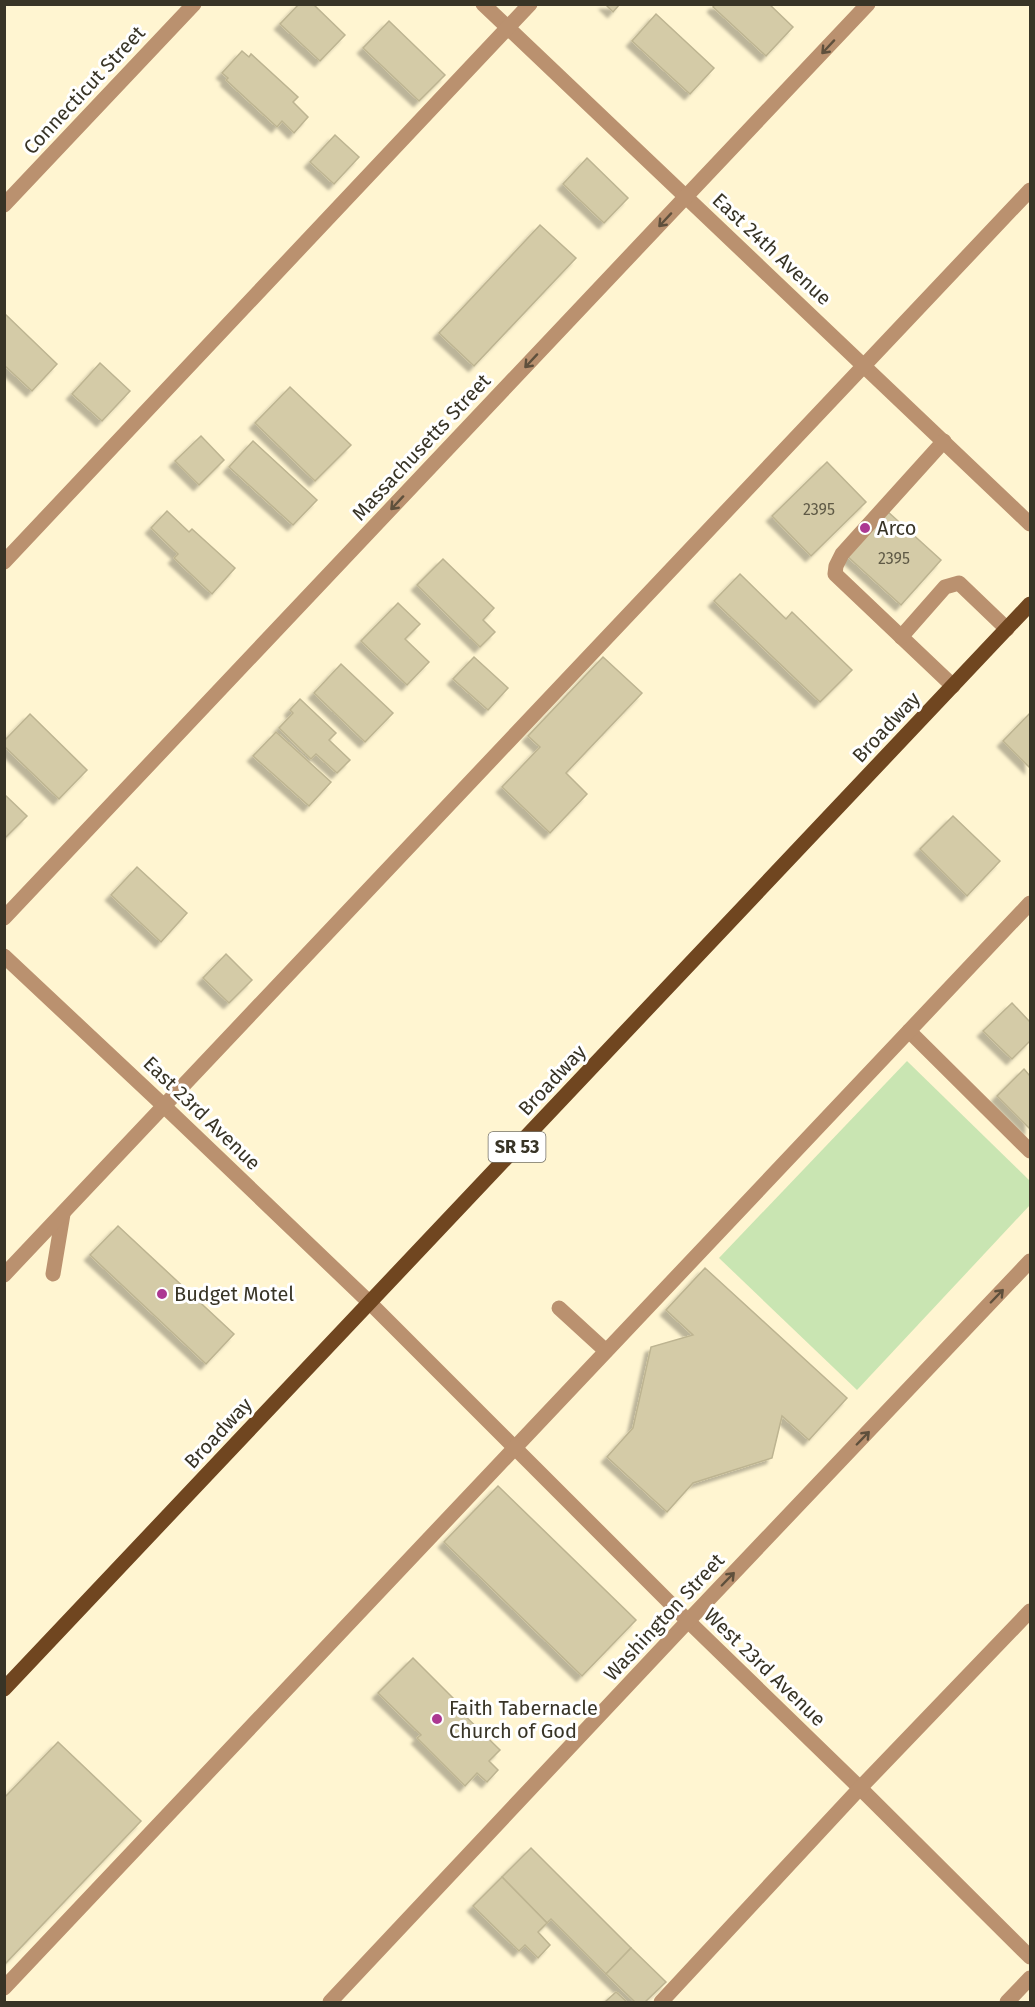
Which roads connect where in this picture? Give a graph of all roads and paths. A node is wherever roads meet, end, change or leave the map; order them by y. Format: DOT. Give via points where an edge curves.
graph roads {
  1 [pos="194,4"];
  2 [pos="483,4"];
  3 [pos="530,4"];
  4 [pos="868,4"];
  5 [pos="508,28"];
  6 [pos="1030,190"];
  7 [pos="686,197"];
  8 [pos="4,205"];
  9 [pos="865,366"];
  10 [pos="944,441"];
  11 [pos="1030,524"];
  12 [pos="4,562"];
  13 [pos="1030,604"];
  14 [pos="1007,629"];
  15 [pos="901,637"];
  16 [pos="953,686"];
  17 [pos="1030,903"];
  18 [pos="4,918"];
  19 [pos="4,956"];
  20 [pos="909,1031"];
  21 [pos="164,1106"];
  22 [pos="1030,1151"];
  23 [pos="63,1214"];
  24 [pos="1030,1261"];
  25 [pos="53,1274"];
  26 [pos="4,1275"];
  27 [pos="370,1303"];
  28 [pos="559,1308"];
  29 [pos="606,1351"];
  30 [pos="514,1447"];
  31 [pos="1030,1611"];
  32 [pos="688,1622"];
  33 [pos="4,1689"];
  34 [pos="860,1788"];
  35 [pos="1030,1957"];
  36 [pos="1030,1978"];
  37 [pos="4,1988"];
  38 [pos="330,2002"];
  39 [pos="661,2002"];
  40 [pos="1007,2002"];
  1 -- 8 [label="street, Connecticut Street"];
  2 -- 5 [label="street, East 24th Avenue"];
  3 -- 5 [label="street"];
  4 -- 7 [label="street, Massachusetts Street, one-way"];
  5 -- 7 [label="street, East 24th Avenue"];
  5 -- 12 [label="street"];
  6 -- 9 [label="street"];
  7 -- 9 [label="street, East 24th Avenue"];
  7 -- 18 [label="street, Massachusetts Street, one-way"];
  9 -- 10 [label="street, East 24th Avenue"];
  9 -- 21 [label="street"];
  10 -- 11 [label="street, East 24th Avenue"];
  10 -- 15 [label="street" via="842,554 836,566 835,574"];
  13 -- 14 [label="main road, Broadway / SR 53"];
  14 -- 15 [label="street" via="955,584 945,587"];
  14 -- 16 [label="main road, Broadway / SR 53"];
  15 -- 16 [label="street"];
  16 -- 27 [label="main road, Broadway / SR 53"];
  17 -- 20 [label="street"];
  19 -- 21 [label="street, East 23rd Avenue"];
  20 -- 22 [label="street"];
  20 -- 29 [label="street"];
  21 -- 23 [label="street"];
  21 -- 27 [label="street, East 23rd Avenue"];
  23 -- 25 [label="street"];
  23 -- 26 [label="street"];
  32 -- 24 [label="street, Washington Street, one-way"];
  27 -- 30 [label="street, West 23rd Avenue"];
  27 -- 33 [label="main road, Broadway / SR 53"];
  28 -- 29 [label="street"];
  29 -- 30 [label="street"];
  30 -- 32 [label="street, West 23rd Avenue"];
  30 -- 37 [label="street"];
  31 -- 34 [label="street"];
  32 -- 34 [label="street, West 23rd Avenue"];
  32 -- 38 [label="street, Washington Street"];
  34 -- 35 [label="street, West 23rd Avenue"];
  34 -- 39 [label="street"];
  36 -- 40 [label="street"];
}
